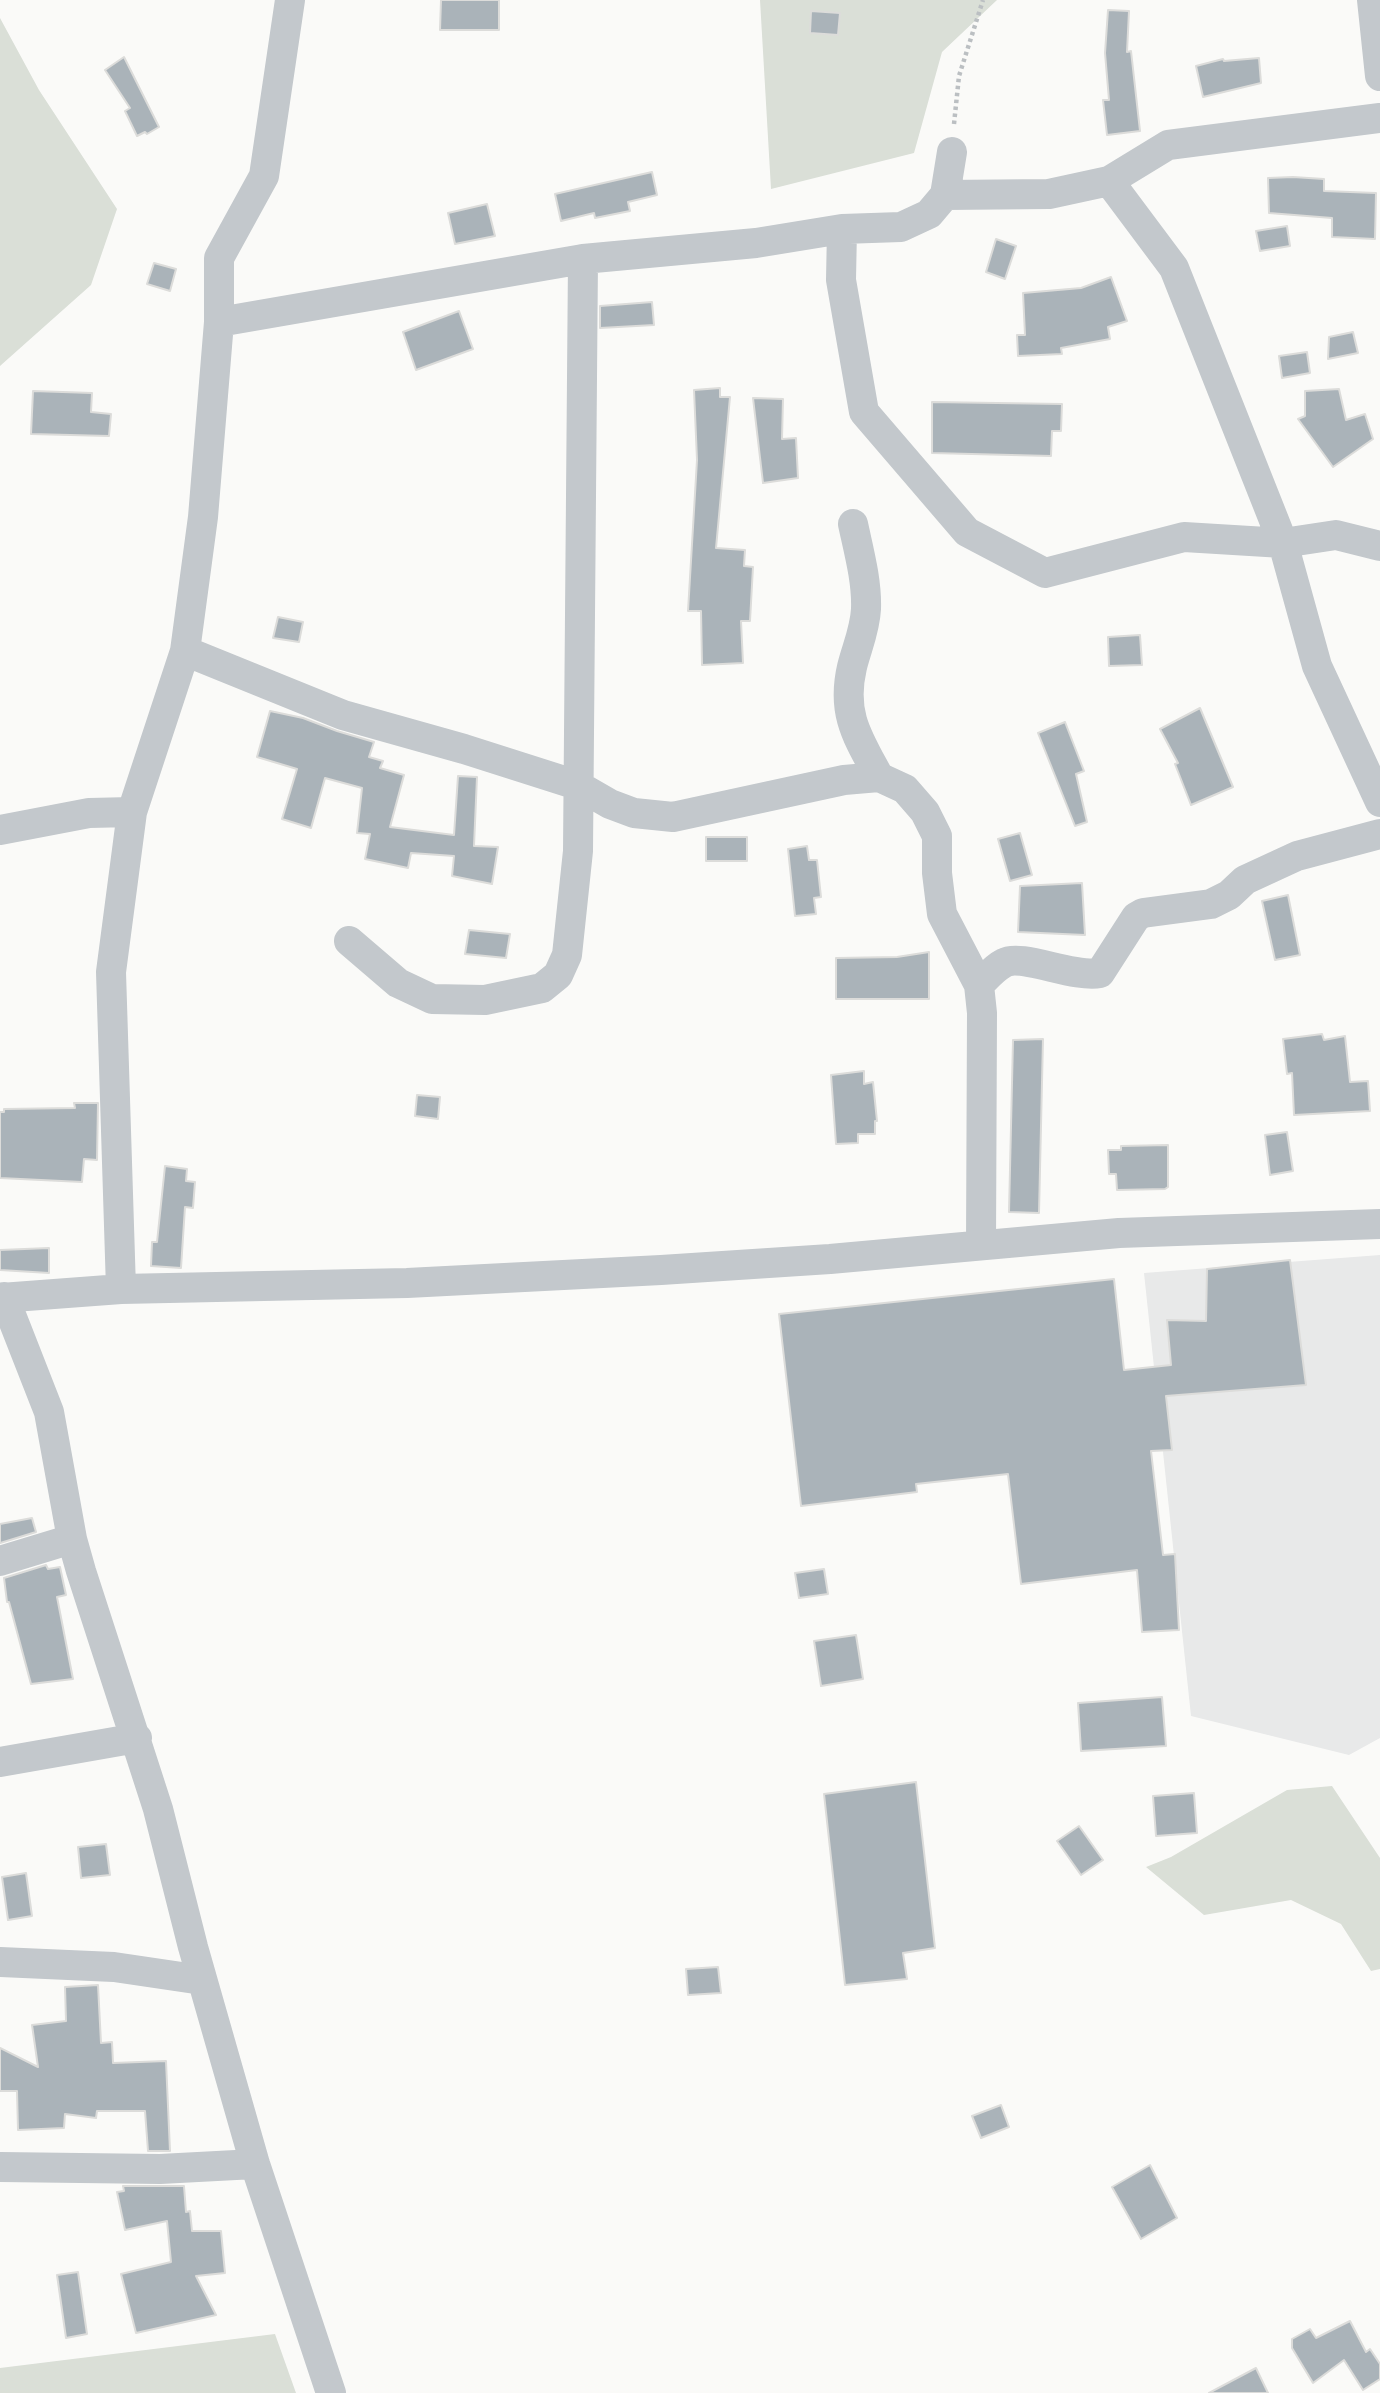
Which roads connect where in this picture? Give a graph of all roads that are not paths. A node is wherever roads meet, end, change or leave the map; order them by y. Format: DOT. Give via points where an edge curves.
graph roads {
  1 [pos="290,0"];
  2 [pos="1372,0"];
  3 [pos="1380,76"];
  4 [pos="1380,118"];
  5 [pos="951,152"];
  6 [pos="1109,181"];
  7 [pos="944,195"];
  8 [pos="842,229"];
  9 [pos="583,259"];
  10 [pos="219,322"];
  11 [pos="853,524"];
  12 [pos="1283,543"];
  13 [pos="1380,546"];
  14 [pos="185,651"];
  15 [pos="879,778"];
  16 [pos="577,785"];
  17 [pos="1380,803"];
  18 [pos="132,812"];
  19 [pos="0,830"];
  20 [pos="1380,834"];
  21 [pos="349,941"];
  22 [pos="979,985"];
  23 [pos="1380,1224"];
  24 [pos="981,1245"];
  25 [pos="121,1289"];
  26 [pos="2,1298"];
  27 [pos="72,1539"];
  28 [pos="0,1561"];
  29 [pos="137,1738"];
  30 [pos="0,1762"];
  31 [pos="0,1962"];
  32 [pos="202,1980"];
  33 [pos="255,2164"];
  34 [pos="0,2167"];
  35 [pos="331,2393"];
  1 -- 10 [label="street" via="264,176 219,258"];
  2 -- 3 [label="street"];
  4 -- 6 [label="street" via="1168,145"];
  5 -- 7 [label="street"];
  6 -- 7 [label="street" via="1049,194"];
  6 -- 12 [label="street" via="1174,268"];
  7 -- 8 [label="street" via="929,214 901,227"];
  8 -- 9 [label="street" via="756,243"];
  8 -- 12 [label="street" via="841,280 864,412 967,532 1045,573 1184,537"];
  9 -- 10 [label="street"];
  9 -- 16 [label="street"];
  10 -- 14 [label="street" via="203,517"];
  11 -- 15 [label="street" via="866,609 848,690 852,727"];
  12 -- 13 [label="street" via="1336,535"];
  12 -- 17 [label="street" via="1317,666"];
  14 -- 16 [label="street" via="343,715"];
  14 -- 18 [label="street"];
  15 -- 16 [label="street" via="844,779 673,817 634,813"];
  15 -- 22 [label="street" via="905,789 937,835 942,914"];
  16 -- 21 [label="street" via="578,851 567,955 558,975 542,988 485,1000 432,999 398,983"];
  18 -- 19 [label="street" via="89,813"];
  18 -- 25 [label="street" via="111,972"];
  20 -- 22 [label="street" via="1297,856 1245,880 1211,904 1143,913 1100,973 1088,976 1006,961"];
  22 -- 24 [label="street" via="983,1040"];
  23 -- 24 [label="street" via="1119,1233"];
  24 -- 25 [label="street" via="830,1259 407,1283"];
  25 -- 26 [label="street"];
  26 -- 27 [label="street" via="49,1412"];
  27 -- 28 [label="street"];
  27 -- 29 [label="street"];
  29 -- 30 [label="street"];
  29 -- 32 [label="street"];
  31 -- 32 [label="street" via="114,1966"];
  32 -- 33 [label="street"];
  33 -- 34 [label="street" via="160,2169"];
  33 -- 35 [label="street"];
}
